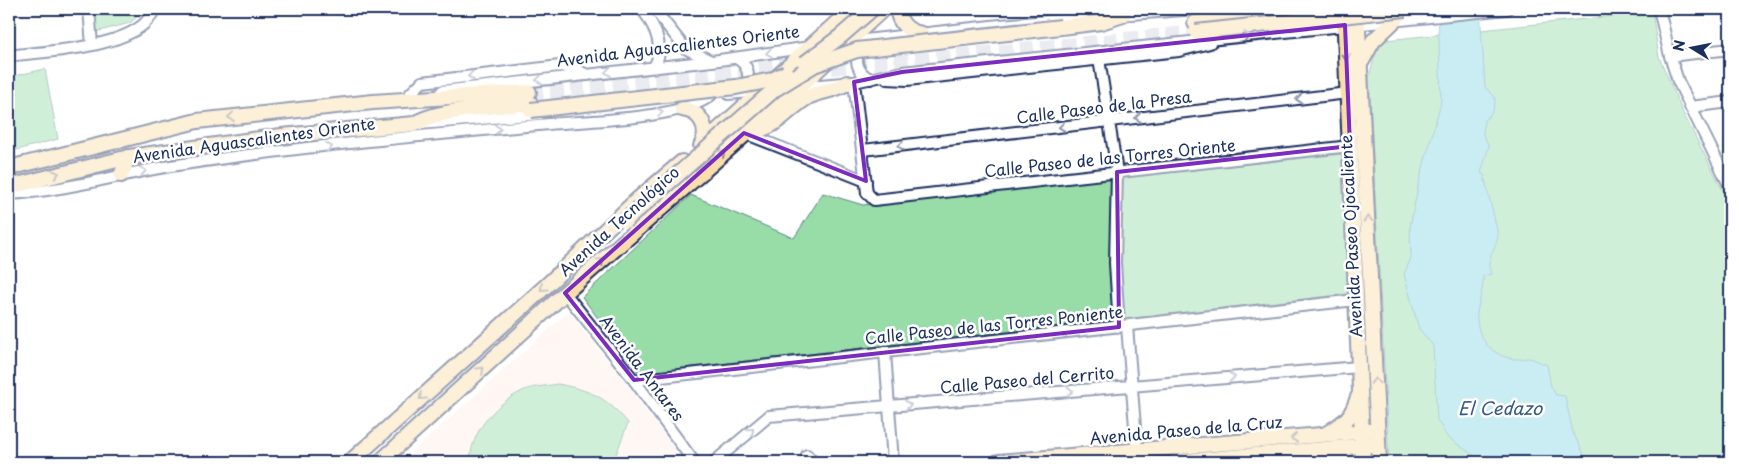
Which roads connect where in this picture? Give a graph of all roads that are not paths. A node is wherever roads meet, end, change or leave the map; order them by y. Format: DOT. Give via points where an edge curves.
graph roads {
  1 [pos="89,9"];
  2 [pos="156,9"];
  3 [pos="642,9"];
  4 [pos="654,9"];
  5 [pos="852,9"];
  6 [pos="872,9"];
  7 [pos="883,9"];
  8 [pos="897,9"];
  9 [pos="1197,9"];
  10 [pos="1311,9"];
  11 [pos="1320,9"];
  12 [pos="1344,9"];
  13 [pos="1357,9"];
  14 [pos="1507,9"];
  15 [pos="1660,9"];
  16 [pos="1401,14"];
  17 [pos="1123,15"];
  18 [pos="1352,24"];
  19 [pos="1297,32"];
  20 [pos="922,34"];
  21 [pos="1217,38"];
  22 [pos="869,40"];
  23 [pos="846,42"];
  24 [pos="92,45"];
  25 [pos="810,47"];
  26 [pos="1730,49"];
  27 [pos="9,56"];
  28 [pos="1670,56"];
  29 [pos="736,58"];
  30 [pos="1099,59"];
  31 [pos="712,61"];
  32 [pos="654,67"];
  33 [pos="1361,72"];
  34 [pos="873,79"];
  35 [pos="850,83"];
  36 [pos="799,87"];
  37 [pos="759,92"];
  38 [pos="737,93"];
  39 [pos="1348,93"];
  40 [pos="711,95"];
  41 [pos="530,101"];
  42 [pos="373,102"];
  43 [pos="1730,102"];
  44 [pos="1690,107"];
  45 [pos="682,108"];
  46 [pos="487,118"];
  47 [pos="1110,121"];
  48 [pos="419,124"];
  49 [pos="746,132"];
  50 [pos="444,134"];
  51 [pos="701,146"];
  52 [pos="1350,146"];
  53 [pos="863,150"];
  54 [pos="129,157"];
  55 [pos="9,168"];
  56 [pos="1117,172"];
  57 [pos="121,176"];
  58 [pos="866,182"];
  59 [pos="9,187"];
  60 [pos="1730,187"];
  61 [pos="9,194"];
  62 [pos="568,265"];
  63 [pos="565,293"];
  64 [pos="1356,300"];
  65 [pos="1123,326"];
  66 [pos="885,352"];
  67 [pos="1359,367"];
  68 [pos="634,380"];
  69 [pos="1132,386"];
  70 [pos="1360,389"];
  71 [pos="889,407"];
  72 [pos="1378,437"];
  73 [pos="1362,438"];
  74 [pos="1322,443"];
  75 [pos="1128,456"];
  76 [pos="350,462"];
  77 [pos="380,462"];
  78 [pos="694,462"];
  79 [pos="714,462"];
  80 [pos="893,462"];
  81 [pos="998,462"];
  82 [pos="1175,462"];
  83 [pos="1350,462"];
  84 [pos="1363,462"];
  85 [pos="1379,462"];
  1 -- 24 [label="street"];
  2 -- 24 [label="street" via="143,24 123,36"];
  3 -- 32 [label="street" via="653,23 658,42 658,61"];
  4 -- 31 [label="street" via="685,48"];
  5 -- 25 [label="main road, Avenida Tecnológico"];
  6 -- 41 [label="main road, bridge" via="818,53 772,80 736,87"];
  7 -- 23 [label="main road, Avenida Tecnológico"];
  8 -- 20 [label="main road" via="904,25"];
  9 -- 17 [label="street, Avenida Aguascalientes Oriente"];
  10 -- 16 [label="main road, Avenida Aguascalientes Oriente, bridge" via="1195,27"];
  11 -- 19 [label="street" via="1317,21"];
  12 -- 18 [label="main road, Avenida Paseo Ojocaliente"];
  13 -- 18 [label="main road, Avenida Paseo Ojocaliente"];
  14 -- 16 [label="street, Avenida Aguascalientes Oriente" via="1433,16"];
  15 -- 28 [label="street"];
  16 -- 18 [label="street, Avenida Aguascalientes Oriente"];
  16 -- 33 [label="main road" via="1369,46"];
  17 -- 20 [label="street, Avenida Aguascalientes Oriente"];
  17 -- 62 [label="main road, bridge" via="1101,22 857,50 814,65 775,89 580,262"];
  18 -- 19 [label="street, Avenida Aguascalientes Oriente"];
  18 -- 33 [label="main road, Avenida Paseo Ojocaliente"];
  18 -- 39 [label="main road, Avenida Paseo Ojocaliente, one-way"];
  21 -- 19 [label="street, Avenida Aguascalientes Oriente, one-way"];
  20 -- 22 [label="street, Avenida Aguascalientes Oriente"];
  21 -- 30 [label="street, Avenida Aguascalientes Oriente" via="1189,50"];
  21 -- 34 [label="street, Avenida Aguascalientes Oriente" via="902,72"];
  22 -- 23 [label="street, Avenida Aguascalientes Oriente"];
  22 -- 34 [label="street" via="860,48 857,61 862,74"];
  23 -- 25 [label="street, Avenida Aguascalientes Oriente"];
  23 -- 36 [label="main road, Avenida Tecnológico"];
  24 -- 27 [label="street"];
  25 -- 29 [label="street, Avenida Aguascalientes Oriente, one-way"];
  25 -- 37 [label="main road, Avenida Tecnológico"];
  26 -- 28 [label="street"];
  28 -- 44 [label="street"];
  29 -- 31 [label="street, Avenida Aguascalientes Oriente"];
  29 -- 38 [label="street" via="746,65 749,77"];
  30 -- 34 [label="street, Avenida Aguascalientes Oriente" via="907,80"];
  30 -- 47 [label="street"];
  31 -- 32 [label="street, Avenida Aguascalientes Oriente"];
  32 -- 42 [label="street, Avenida Aguascalientes Oriente, one-way" via="587,75 560,66 422,82 409,95"];
  72 -- 33 [label="main road, Avenida Paseo Ojocaliente, one-way"];
  34 -- 35 [label="street, Avenida Aguascalientes Oriente"];
  35 -- 36 [label="street, Avenida Aguascalientes Oriente"];
  35 -- 49 [label="main road" via="805,99 772,125"];
  35 -- 53 [label="street"];
  36 -- 37 [label="street, Avenida Aguascalientes Oriente"];
  36 -- 49 [label="main road, Avenida Tecnológico"];
  37 -- 38 [label="street, Avenida Aguascalientes Oriente"];
  37 -- 51 [label="main road, Avenida Tecnológico"];
  38 -- 40 [label="street, Avenida Aguascalientes Oriente"];
  39 -- 47 [label="street, Calle Paseo de la Presa, one-way"];
  39 -- 52 [label="main road, Avenida Paseo Ojocaliente"];
  40 -- 45 [label="street, Avenida Aguascalientes Oriente" via="698,104"];
  40 -- 46 [label="street, Avenida Aguascalientes Oriente"];
  41 -- 42 [label="main road, Avenida Aguascalientes Oriente"];
  41 -- 46 [label="main road"];
  41 -- 48 [label="main road, Avenida Aguascalientes Oriente" via="460,112 422,120"];
  42 -- 55 [label="main road, Avenida Aguascalientes Oriente, one-way" via="197,121"];
  43 -- 44 [label="street"];
  44 -- 60 [label="street"];
  50 -- 45 [label="street, Avenida Aguascalientes Oriente, one-way" via="643,115"];
  45 -- 51 [label="main road" via="696,114 702,122 704,137"];
  46 -- 48 [label="street, Avenida Aguascalientes Oriente"];
  47 -- 53 [label="street, Calle Paseo de la Presa, one-way"];
  47 -- 56 [label="street"];
  48 -- 50 [label="street"];
  48 -- 54 [label="main road, Avenida Aguascalientes Oriente" via="281,136"];
  49 -- 58 [label="street"];
  63 -- 49 [label="main road, Avenida Tecnológico, one-way"];
  57 -- 50 [label="street, Avenida Aguascalientes Oriente, one-way" via="189,163"];
  51 -- 62 [label="main road, Avenida Tecnológico"];
  52 -- 56 [label="street, Calle Paseo de las Torres Oriente"];
  52 -- 64 [label="main road, Avenida Paseo Ojocaliente"];
  53 -- 58 [label="street"];
  54 -- 57 [label="main road"];
  59 -- 54 [label="main road, Avenida Aguascalientes Oriente, one-way"];
  56 -- 58 [label="street, Calle Paseo de las Torres Oriente" via="874,200 867,193"];
  56 -- 65 [label="street" via="1115,263"];
  57 -- 61 [label="street, Avenida Aguascalientes Oriente" via="41,192"];
  62 -- 76 [label="main road, Avenida Tecnológico, one-way"];
  63 -- 68 [label="street, Avenida Antares"];
  77 -- 63 [label="main road, Avenida Tecnológico, one-way"];
  64 -- 65 [label="street, Calle Paseo de las Torres Poniente"];
  64 -- 67 [label="main road, Avenida Paseo Ojocaliente"];
  65 -- 66 [label="street, Calle Paseo de las Torres Poniente"];
  65 -- 69 [label="street"];
  66 -- 68 [label="street, Calle Paseo de las Torres Poniente"];
  66 -- 71 [label="street"];
  69 -- 67 [label="street, Calle Paseo del Cerrito, one-way"];
  67 -- 70 [label="main road, Avenida Paseo Ojocaliente"];
  68 -- 78 [label="street, Avenida Antares"];
  71 -- 69 [label="street, Calle Paseo del Cerrito, one-way"];
  69 -- 75 [label="street"];
  70 -- 73 [label="main road, Avenida Paseo Ojocaliente"];
  70 -- 74 [label="main road" via="1353,413"];
  79 -- 71 [label="street, Calle Paseo del Cerrito, one-way" via="770,416"];
  71 -- 80 [label="street"];
  72 -- 73 [label="main road, Avenida Paseo de la Cruz"];
  72 -- 85 [label="main road, Avenida Paseo Ojocaliente"];
  73 -- 74 [label="main road, Avenida Paseo de la Cruz"];
  73 -- 84 [label="main road, Avenida Paseo Ojocaliente"];
  74 -- 75 [label="main road, Avenida Paseo de la Cruz, one-way"];
  74 -- 82 [label="main road, Avenida Paseo de la Cruz"];
  74 -- 83 [label="main road"];
  75 -- 81 [label="main road, Avenida Paseo de la Cruz"];
}
